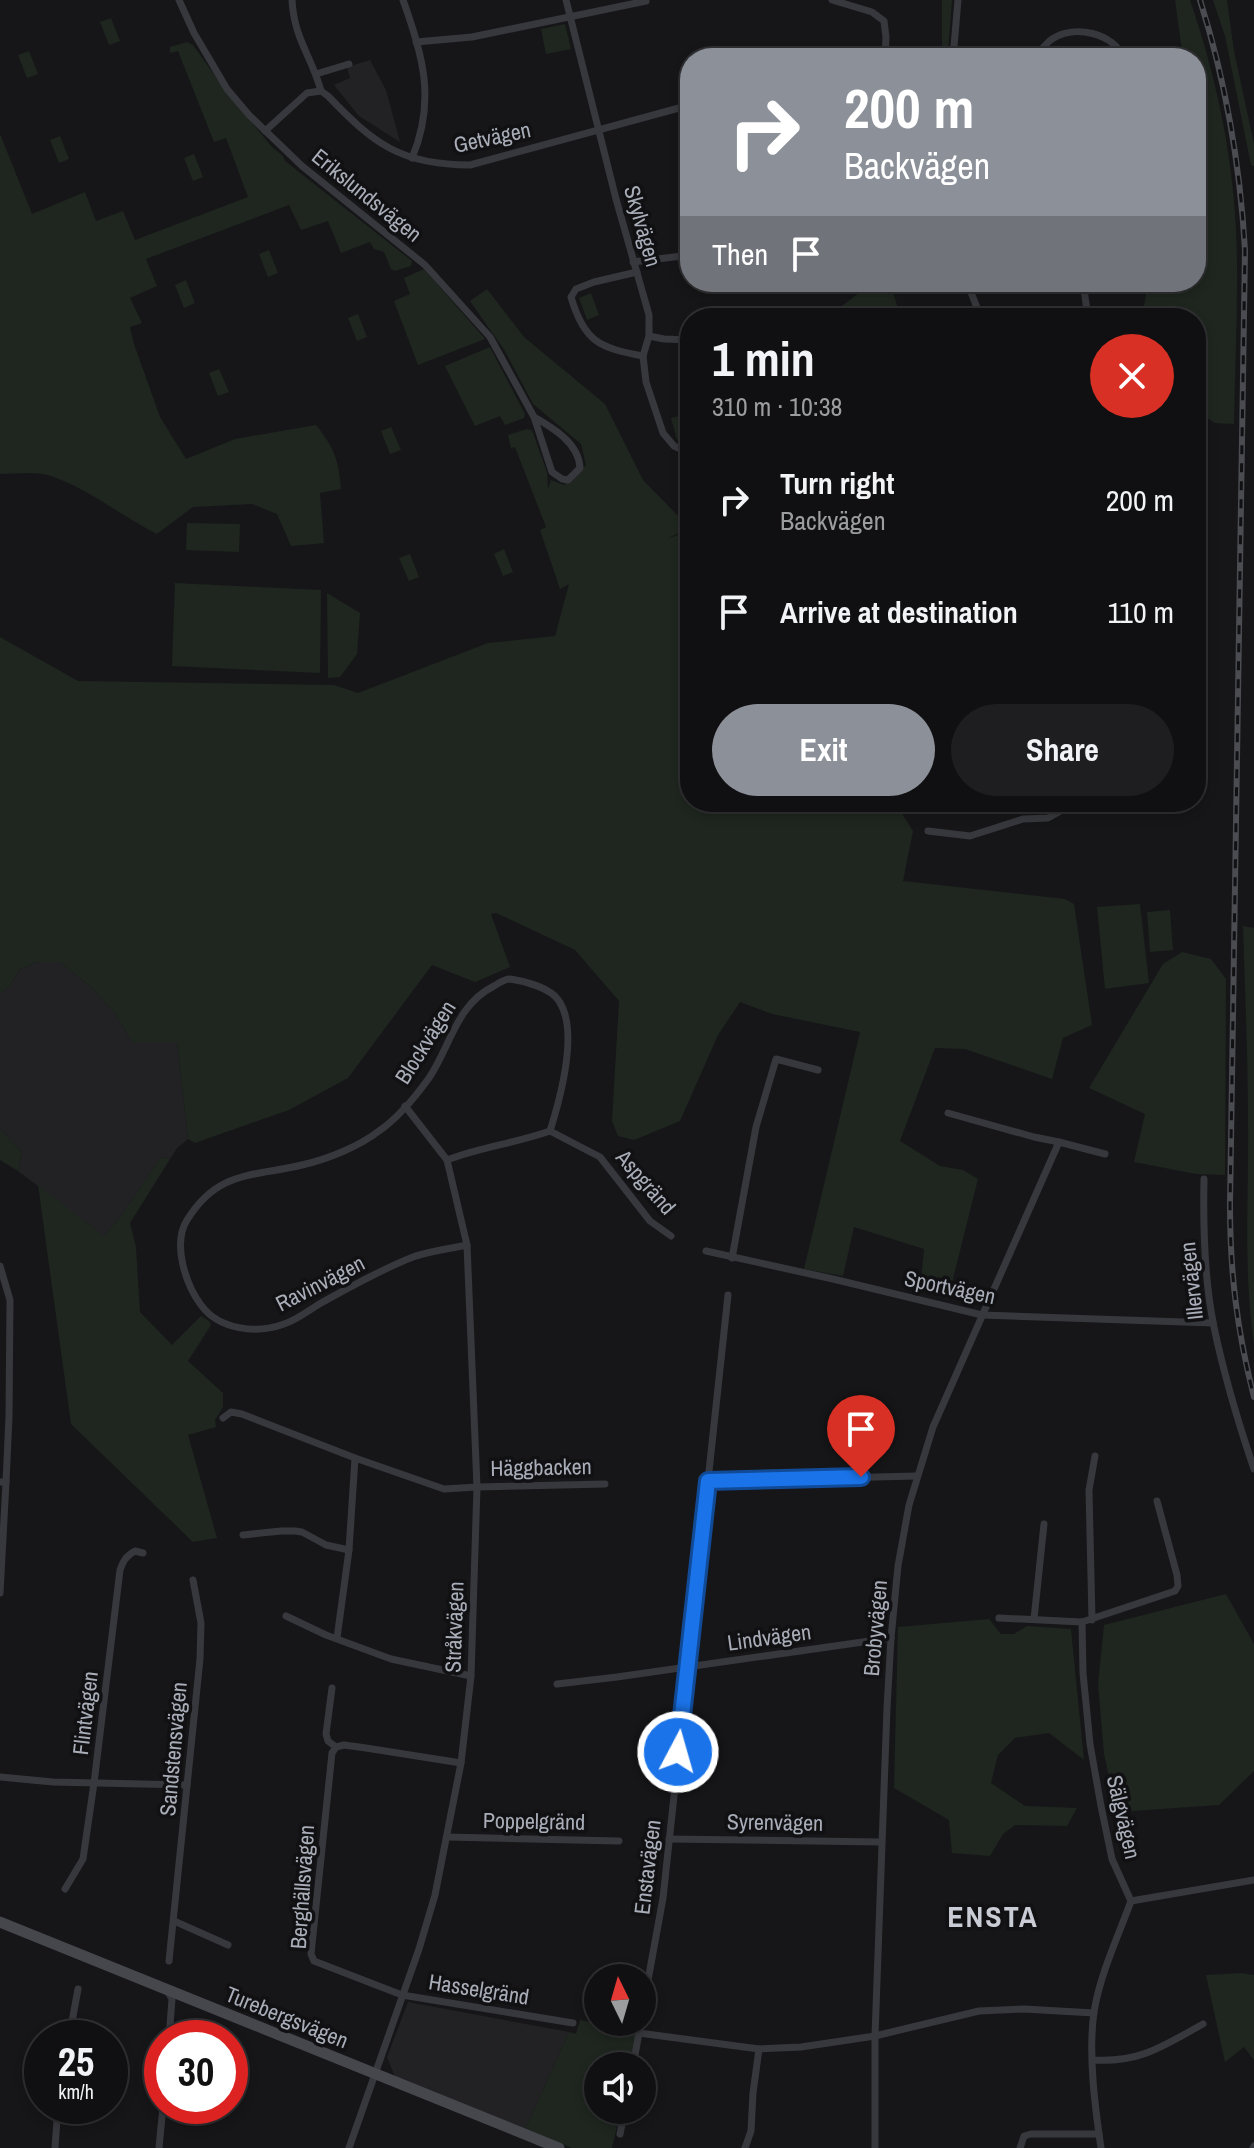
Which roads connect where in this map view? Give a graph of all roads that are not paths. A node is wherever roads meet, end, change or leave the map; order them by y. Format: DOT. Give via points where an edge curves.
graph roads {
  1 [pos="179,0"];
  2 [pos="292,0"];
  3 [pos="403,0"];
  4 [pos="566,0"];
  5 [pos="832,0"];
  6 [pos="958,0"];
  7 [pos="646,1"];
  8 [pos="569,18"];
  9 [pos="416,42"];
  10 [pos="885,48"];
  11 [pos="954,48"];
  12 [pos="1042,48"];
  13 [pos="1118,48"];
  14 [pos="349,64"];
  15 [pos="316,74"];
  16 [pos="321,91"];
  17 [pos="680,108"];
  18 [pos="598,130"];
  19 [pos="265,131"];
  20 [pos="412,158"];
  21 [pos="680,256"];
  22 [pos="633,262"];
  23 [pos="637,272"];
  24 [pos="649,336"];
  25 [pos="680,340"];
  26 [pos="643,356"];
  27 [pos="534,417"];
  28 [pos="680,448"];
  29 [pos="1059,812"];
  30 [pos="928,831"];
  31 [pos="818,1070"];
  32 [pos="405,1106"];
  33 [pos="948,1113"];
  34 [pos="550,1131"];
  35 [pos="1059,1142"];
  36 [pos="1105,1154"];
  37 [pos="447,1160"];
  38 [pos="1204,1179"];
  39 [pos="671,1236"];
  40 [pos="467,1245"];
  41 [pos="706,1251"];
  42 [pos="732,1258"];
  43 [pos="0,1266"];
  44 [pos="728,1295"];
  45 [pos="982,1315"];
  46 [pos="1213,1323"];
  47 [pos="223,1418"];
  48 [pos="1095,1456"];
  49 [pos="355,1458"];
  50 [pos="1254,1469"];
  51 [pos="917,1476"];
  52 [pos="708,1481"];
  53 [pos="3,1482"];
  54 [pos="605,1484"];
  55 [pos="477,1487"];
  56 [pos="1157,1501"];
  57 [pos="1044,1524"];
  58 [pos="243,1535"];
  59 [pos="349,1550"];
  60 [pos="143,1553"];
  61 [pos="193,1580"];
  62 [pos="0,1593"];
  63 [pos="286,1616"];
  64 [pos="999,1618"];
  65 [pos="1034,1619"];
  66 [pos="1092,1620"];
  67 [pos="1082,1622"];
  68 [pos="337,1638"];
  69 [pos="891,1638"];
  70 [pos="688,1667"];
  71 [pos="471,1676"];
  72 [pos="557,1684"];
  73 [pos="332,1688"];
  74 [pos="336,1747"];
  75 [pos="461,1763"];
  76 [pos="0,1777"];
  77 [pos="94,1783"];
  78 [pos="187,1785"];
  79 [pos="447,1837"];
  80 [pos="669,1839"];
  81 [pos="619,1841"];
  82 [pos="880,1842"];
  83 [pos="1254,1880"];
  84 [pos="65,1889"];
  85 [pos="1131,1901"];
  86 [pos="174,1921"];
  87 [pos="0,1922"];
  88 [pos="228,1945"];
  89 [pos="169,1961"];
  90 [pos="651,1964"];
  91 [pos="380,1986"];
  92 [pos="166,1988"];
  93 [pos="78,1989"];
  94 [pos="402,1995"];
  95 [pos="1094,2013"];
  96 [pos="72,2020"];
  97 [pos="170,2020"];
  98 [pos="573,2023"];
  99 [pos="1203,2024"];
  100 [pos="656,2035"];
  101 [pos="875,2036"];
  102 [pos="759,2049"];
  103 [pos="1093,2060"];
  104 [pos="375,2074"];
  105 [pos="57,2124"];
  106 [pos="161,2124"];
  107 [pos="622,2124"];
  108 [pos="620,2134"];
  109 [pos="1099,2134"];
  110 [pos="55,2148"];
  111 [pos="159,2148"];
  112 [pos="349,2148"];
  113 [pos="559,2148"];
  114 [pos="745,2148"];
  115 [pos="875,2148"];
  116 [pos="1020,2148"];
  117 [pos="1101,2148"];
  1 -- 19 [label="street, Erikslundsvägen" via="227,89"];
  2 -- 15 [label="street" via="295,27"];
  3 -- 9 [label="street"];
  4 -- 8 [label="street, Skylvägen"];
  5 -- 10 [label="street" via="884,21"];
  6 -- 11 [label="street"];
  7 -- 8 [label="street"];
  8 -- 9 [label="street"];
  8 -- 18 [label="street, Skylvägen"];
  9 -- 20 [label="street" via="427,94"];
  12 -- 13 [label="street" via="1070,32 1088,32"];
  14 -- 15 [label="street"];
  15 -- 16 [label="street"];
  16 -- 19 [label="street" via="307,93"];
  16 -- 20 [label="street, Getvägen" via="367,135"];
  17 -- 18 [label="street, Getvägen"];
  18 -- 20 [label="street, Getvägen" via="470,165"];
  18 -- 22 [label="street, Skylvägen"];
  19 -- 27 [label="street, Erikslundsvägen" via="425,265 490,337"];
  21 -- 22 [label="street"];
  22 -- 23 [label="street, Skylvägen"];
  23 -- 24 [label="street, Skylvägen"];
  23 -- 26 [label="street" via="594,282 571,297 592,339 607,349"];
  24 -- 25 [label="street"];
  24 -- 26 [label="street, Skylvägen"];
  26 -- 28 [label="street, Skylvägen" via="663,433"];
  27 -- 27 [label="street, Erikslundsvägen" via="552,472 568,480 580,468 580,458 555,429"];
  29 -- 30 [label="street" via="970,836"];
  31 -- 42 [label="street" via="776,1059 754,1137"];
  32 -- 34 [label="street, Blockvägen" via="429,1077 458,1020 479,993 507,979 535,985 558,998 566,1017 567,1049"];
  32 -- 37 [label="street, Stråkvägen"];
  32 -- 40 [label="street, Ravinvägen" via="379,1131 343,1151 225,1181 185,1222 180,1252 186,1280 202,1308 225,1324 251,1330 284,1324 414,1257"];
  33 -- 35 [label="street"];
  34 -- 37 [label="street"];
  34 -- 39 [label="street, Aspgränd" via="600,1157 650,1221"];
  35 -- 36 [label="street"];
  35 -- 45 [label="street, Brobyvägen"];
  37 -- 40 [label="street, Stråkvägen"];
  38 -- 46 [label="street, Illervägen" via="1203,1229"];
  40 -- 55 [label="street, Stråkvägen"];
  41 -- 42 [label="street, Sportvägen"];
  42 -- 45 [label="street, Sportvägen"];
  43 -- 53 [label="street" via="10,1300"];
  44 -- 52 [label="street, Enstavägen"];
  45 -- 46 [label="street, Sportvägen"];
  45 -- 51 [label="street, Brobyvägen"];
  46 -- 50 [label="street, Illervägen"];
  47 -- 49 [label="street, Häggbacken" via="231,1412 242,1414"];
  48 -- 66 [label="street" via="1089,1490"];
  49 -- 55 [label="street, Häggbacken" via="444,1489"];
  49 -- 59 [label="street"];
  51 -- 52 [label="street"];
  51 -- 69 [label="street, Brobyvägen" via="898,1566"];
  52 -- 70 [label="street, Enstavägen"];
  53 -- 62 [label="street"];
  54 -- 55 [label="street, Häggbacken"];
  55 -- 71 [label="street, Stråkvägen"];
  56 -- 66 [label="street" via="1178,1586"];
  57 -- 65 [label="street"];
  58 -- 59 [label="street" via="295,1531"];
  59 -- 68 [label="street"];
  60 -- 77 [label="street, Flintvägen" via="128,1555 120,1570"];
  61 -- 78 [label="street, Sandstensvägen" via="201,1623"];
  63 -- 68 [label="street"];
  64 -- 65 [label="street"];
  65 -- 67 [label="street"];
  66 -- 67 [label="street"];
  67 -- 85 [label="street, Sälgvägen" via="1090,1744 1112,1859"];
  68 -- 71 [label="street" via="391,1659"];
  69 -- 70 [label="street, Lindvägen"];
  69 -- 82 [label="street, Brobyvägen"];
  70 -- 72 [label="street, Lindvägen"];
  70 -- 80 [label="street, Enstavägen"];
  71 -- 75 [label="street, Stråkvägen"];
  73 -- 74 [label="street, Berghällsvägen" via="326,1734"];
  74 -- 75 [label="street"];
  74 -- 91 [label="street, Berghällsvägen" via="311,1954 314,1961"];
  75 -- 79 [label="street, Stråkvägen"];
  76 -- 77 [label="street"];
  77 -- 78 [label="street"];
  77 -- 84 [label="street, Flintvägen" via="83,1859"];
  78 -- 86 [label="street, Sandstensvägen"];
  79 -- 81 [label="street, Poppelgränd"];
  79 -- 94 [label="street, Stråkvägen" via="435,1895"];
  80 -- 82 [label="street, Syrenvägen"];
  80 -- 90 [label="street, Enstavägen"];
  82 -- 101 [label="street, Brobyvägen"];
  83 -- 85 [label="street"];
  85 -- 95 [label="street"];
  86 -- 88 [label="street"];
  86 -- 89 [label="street, Sandstensvägen"];
  87 -- 92 [label="street, Turebergsvägen"];
  91 -- 94 [label="street, Hasselgränd"];
  92 -- 97 [label="street" via="172,1999"];
  92 -- 104 [label="street, Turebergsvägen"];
  93 -- 96 [label="street"];
  94 -- 98 [label="street, Hasselgränd"];
  94 -- 104 [label="street, Stråkvägen"];
  95 -- 101 [label="street" via="979,2011"];
  95 -- 103 [label="street"];
  99 -- 103 [label="street" via="1140,2057"];
  100 -- 102 [label="street"];
  101 -- 102 [label="street"];
  101 -- 115 [label="street, Brobyvägen"];
  102 -- 114 [label="street"];
  103 -- 109 [label="street"];
  104 -- 112 [label="street, Stråkvägen"];
  104 -- 113 [label="street, Turebergsvägen"];
  105 -- 110 [label="street"];
  106 -- 111 [label="street"];
  107 -- 108 [label="street"];
  109 -- 116 [label="street" via="1031,2134 1024,2136"];
  109 -- 117 [label="street"];
}
